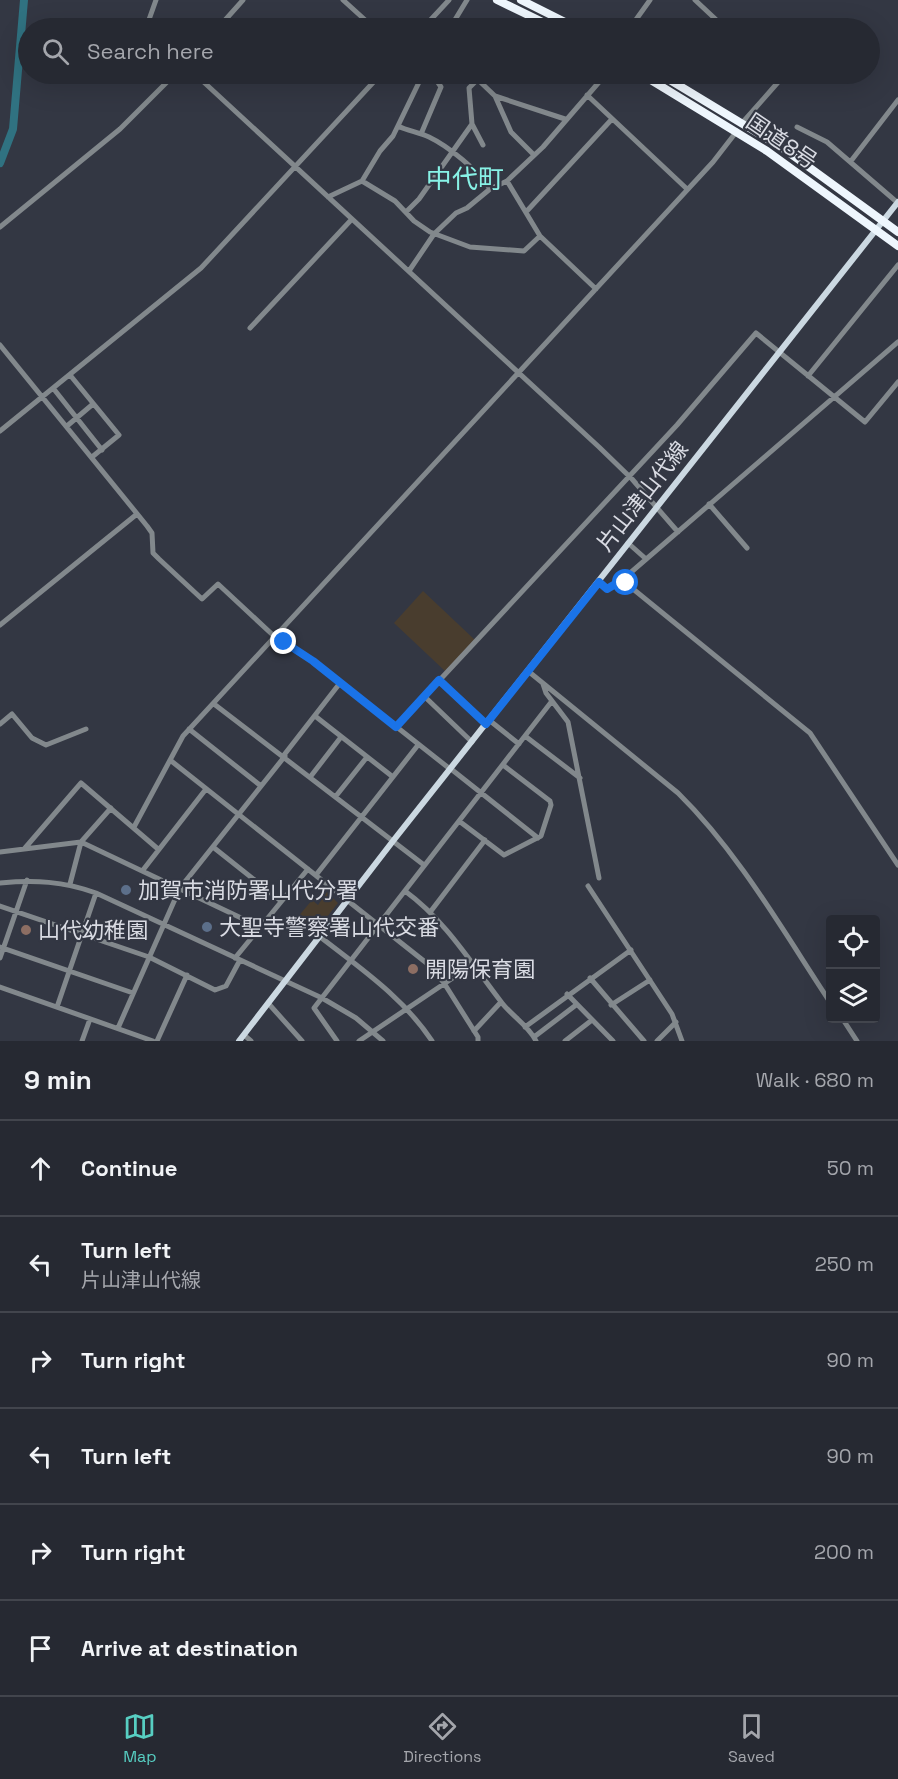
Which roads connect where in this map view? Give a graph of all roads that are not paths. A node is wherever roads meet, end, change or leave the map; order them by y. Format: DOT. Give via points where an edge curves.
graph roads {
  1 [pos="156,0"];
  2 [pos="243,0"];
  3 [pos="343,0"];
  4 [pos="449,0"];
  5 [pos="467,0"];
  6 [pos="497,0"];
  7 [pos="521,0"];
  8 [pos="650,0"];
  9 [pos="695,0"];
  10 [pos="532,17"];
  11 [pos="150,18"];
  12 [pos="227,18"];
  13 [pos="363,18"];
  14 [pos="434,18"];
  15 [pos="456,18"];
  16 [pos="557,18"];
  17 [pos="635,18"];
  18 [pos="714,18"];
  19 [pos="165,84"];
  20 [pos="206,84"];
  21 [pos="372,84"];
  22 [pos="418,84"];
  23 [pos="439,84"];
  24 [pos="474,84"];
  25 [pos="483,84"];
  26 [pos="597,84"];
  27 [pos="658,84"];
  28 [pos="677,84"];
  29 [pos="776,84"];
  30 [pos="587,95"];
  31 [pos="495,96"];
  32 [pos="898,100"];
  33 [pos="565,119"];
  34 [pos="612,119"];
  35 [pos="743,122"];
  36 [pos="472,124"];
  37 [pos="398,126"];
  38 [pos="797,127"];
  39 [pos="736,131"];
  40 [pos="421,134"];
  41 [pos="483,146"];
  42 [pos="453,153"];
  43 [pos="533,154"];
  44 [pos="851,161"];
  45 [pos="295,166"];
  46 [pos="362,181"];
  47 [pos="507,181"];
  48 [pos="490,189"];
  49 [pos="687,189"];
  50 [pos="328,196"];
  51 [pos="898,202"];
  52 [pos="406,212"];
  53 [pos="526,212"];
  54 [pos="352,219"];
  55 [pos="884,220"];
  56 [pos="0,227"];
  57 [pos="876,229"];
  58 [pos="898,232"];
  59 [pos="434,234"];
  60 [pos="540,236"];
  61 [pos="898,246"];
  62 [pos="898,265"];
  63 [pos="409,271"];
  64 [pos="596,289"];
  65 [pos="250,328"];
  66 [pos="898,342"];
  67 [pos="0,345"];
  68 [pos="778,352"];
  69 [pos="518,373"];
  70 [pos="70,375"];
  71 [pos="808,376"];
  72 [pos="898,382"];
  73 [pos="53,388"];
  74 [pos="42,397"];
  75 [pos="834,397"];
  76 [pos="93,404"];
  77 [pos="76,418"];
  78 [pos="67,426"];
  79 [pos="0,431"];
  80 [pos="102,450"];
  81 [pos="92,457"];
  82 [pos="629,476"];
  83 [pos="709,504"];
  84 [pos="657,506"];
  85 [pos="137,514"];
  86 [pos="678,532"];
  87 [pos="628,543"];
  88 [pos="747,548"];
  89 [pos="646,559"];
  90 [pos="622,580"];
  91 [pos="599,582"];
  92 [pos="0,625"];
  93 [pos="275,637"];
  94 [pos="528,671"];
  95 [pos="439,680"];
  96 [pos="340,683"];
  97 [pos="543,683"];
  98 [pos="424,696"];
  99 [pos="552,701"];
  100 [pos="214,704"];
  101 [pos="569,704"];
  102 [pos="561,712"];
  103 [pos="315,716"];
  104 [pos="488,722"];
  105 [pos="0,723"];
  106 [pos="396,727"];
  107 [pos="86,729"];
  108 [pos="189,729"];
  109 [pos="525,736"];
  110 [pos="341,737"];
  111 [pos="472,742"];
  112 [pos="519,744"];
  113 [pos="418,745"];
  114 [pos="285,756"];
  115 [pos="367,757"];
  116 [pos="170,760"];
  117 [pos="503,765"];
  118 [pos="450,769"];
  119 [pos="311,776"];
  120 [pos="393,777"];
  121 [pos="580,778"];
  122 [pos="261,786"];
  123 [pos="206,789"];
  124 [pos="481,792"];
  125 [pos="336,796"];
  126 [pos="111,808"];
  127 [pos="238,814"];
  128 [pos="363,816"];
  129 [pos="459,821"];
  130 [pos="134,827"];
  131 [pos="538,838"];
  132 [pos="485,840"];
  133 [pos="393,841"];
  134 [pos="81,842"];
  135 [pos="213,847"];
  136 [pos="24,848"];
  137 [pos="158,849"];
  138 [pos="0,852"];
  139 [pos="424,865"];
  140 [pos="898,865"];
  141 [pos="308,869"];
  142 [pos="143,870"];
  143 [pos="316,875"];
  144 [pos="599,878"];
  145 [pos="27,880"];
  146 [pos="0,883"];
  147 [pos="70,884"];
  148 [pos="588,886"];
  149 [pos="180,888"];
  150 [pos="405,891"];
  151 [pos="96,894"];
  152 [pos="348,900"];
  153 [pos="281,901"];
  154 [pos="0,906"];
  155 [pos="16,911"];
  156 [pos="431,911"];
  157 [pos="163,925"];
  158 [pos="379,925"];
  159 [pos="260,927"];
  160 [pos="83,935"];
  161 [pos="319,936"];
  162 [pos="2,947"];
  163 [pos="631,950"];
  164 [pos="149,957"];
  165 [pos="0,958"];
  166 [pos="237,959"];
  167 [pos="351,961"];
  168 [pos="475,963"];
  169 [pos="70,970"];
  170 [pos="186,975"];
  171 [pos="590,978"];
  172 [pos="285,980"];
  173 [pos="650,980"];
  174 [pos="444,983"];
  175 [pos="0,987"];
  176 [pos="133,993"];
  177 [pos="567,994"];
  178 [pos="826,995"];
  179 [pos="322,998"];
  180 [pos="501,1002"];
  181 [pos="267,1003"];
  182 [pos="576,1005"];
  183 [pos="611,1005"];
  184 [pos="57,1007"];
  185 [pos="407,1008"];
  186 [pos="90,1019"];
  187 [pos="592,1020"];
  188 [pos="676,1022"];
  189 [pos="845,1023"];
  190 [pos="525,1027"];
  191 [pos="118,1028"];
  192 [pos="373,1031"];
  193 [pos="474,1031"];
  194 [pos="244,1035"];
  195 [pos="535,1040"];
  196 [pos="82,1041"];
  197 [pos="155,1041"];
  198 [pos="239,1041"];
  199 [pos="251,1041"];
  200 [pos="302,1041"];
  201 [pos="337,1041"];
  202 [pos="359,1041"];
  203 [pos="382,1041"];
  204 [pos="432,1041"];
  205 [pos="478,1041"];
  206 [pos="564,1041"];
  207 [pos="613,1041"];
  208 [pos="644,1041"];
  209 [pos="657,1041"];
  210 [pos="682,1041"];
  211 [pos="857,1041"];
  1 -- 11 [label="street"];
  2 -- 12 [label="street"];
  3 -- 13 [label="street"];
  4 -- 14 [label="street"];
  5 -- 15 [label="street"];
  6 -- 10 [label="highway"];
  7 -- 16 [label="highway"];
  8 -- 17 [label="street"];
  9 -- 18 [label="street"];
  19 -- 56 [label="street" via="114,135"];
  20 -- 45 [label="street"];
  21 -- 45 [label="street"];
  22 -- 37 [label="street"];
  23 -- 40 [label="street"];
  24 -- 36 [label="street" via="469,91"];
  25 -- 31 [label="street"];
  26 -- 30 [label="street"];
  27 -- 39 [label="highway, 国道8号"];
  28 -- 35 [label="highway, 国道8号"];
  29 -- 35 [label="street"];
  30 -- 33 [label="street"];
  30 -- 34 [label="street"];
  31 -- 33 [label="street"];
  31 -- 43 [label="street" via="511,132"];
  32 -- 44 [label="street"];
  33 -- 43 [label="street"];
  34 -- 49 [label="street"];
  34 -- 53 [label="street"];
  35 -- 55 [label="highway, 国道8号"];
  36 -- 41 [label="street"];
  36 -- 42 [label="street"];
  37 -- 40 [label="street"];
  37 -- 46 [label="street"];
  38 -- 44 [label="street" via="827,142"];
  39 -- 49 [label="street"];
  39 -- 57 [label="highway, 国道8号"];
  40 -- 42 [label="street"];
  42 -- 48 [label="street" via="480,174"];
  42 -- 52 [label="street"];
  43 -- 47 [label="street"];
  44 -- 51 [label="street"];
  45 -- 50 [label="street"];
  45 -- 70 [label="street" via="201,268"];
  46 -- 50 [label="street"];
  46 -- 52 [label="street"];
  47 -- 48 [label="street"];
  47 -- 53 [label="street"];
  48 -- 59 [label="street"];
  49 -- 64 [label="street"];
  50 -- 54 [label="street"];
  51 -- 55 [label="main road, 片山津山代線"];
  52 -- 59 [label="street"];
  53 -- 60 [label="street"];
  54 -- 63 [label="street"];
  54 -- 65 [label="street"];
  55 -- 57 [label="main road, 片山津山代線"];
  55 -- 58 [label="highway, 国道8号"];
  57 -- 61 [label="highway, 国道8号"];
  57 -- 68 [label="main road, 片山津山代線"];
  59 -- 60 [label="street" via="470,247 524,250"];
  59 -- 63 [label="street"];
  60 -- 64 [label="street"];
  62 -- 71 [label="street"];
  63 -- 69 [label="street"];
  64 -- 69 [label="street"];
  66 -- 75 [label="street"];
  67 -- 74 [label="street"];
  68 -- 71 [label="street"];
  68 -- 82 [label="street" via="756,333"];
  68 -- 84 [label="main road, 片山津山代線"];
  69 -- 82 [label="street"];
  69 -- 93 [label="street"];
  70 -- 73 [label="street"];
  70 -- 76 [label="street"];
  71 -- 75 [label="street"];
  72 -- 75 [label="street" via="865,422"];
  73 -- 74 [label="street"];
  73 -- 77 [label="street"];
  74 -- 78 [label="street"];
  74 -- 79 [label="street"];
  75 -- 83 [label="street"];
  76 -- 77 [label="street"];
  76 -- 80 [label="street" via="119,435"];
  77 -- 78 [label="street"];
  77 -- 80 [label="street"];
  78 -- 81 [label="street"];
  80 -- 81 [label="street"];
  81 -- 85 [label="street"];
  82 -- 84 [label="street"];
  82 -- 95 [label="street"];
  83 -- 86 [label="street"];
  83 -- 88 [label="street"];
  84 -- 86 [label="street"];
  84 -- 87 [label="main road, 片山津山代線"];
  85 -- 92 [label="street"];
  85 -- 93 [label="street" via="152,533 153,553 202,600 218,584"];
  86 -- 89 [label="street"];
  87 -- 89 [label="street"];
  87 -- 91 [label="main road, 片山津山代線"];
  89 -- 90 [label="street"];
  90 -- 91 [label="street" via="607,589"];
  90 -- 140 [label="street" via="810,733"];
  91 -- 94 [label="main road, 片山津山代線"];
  93 -- 96 [label="street"];
  93 -- 100 [label="street"];
  94 -- 97 [label="street"];
  94 -- 104 [label="main road, 片山津山代線"];
  95 -- 98 [label="street"];
  95 -- 104 [label="street"];
  96 -- 103 [label="street"];
  96 -- 106 [label="street"];
  97 -- 99 [label="street"];
  97 -- 101 [label="street"];
  98 -- 106 [label="street"];
  98 -- 111 [label="street"];
  99 -- 102 [label="street"];
  99 -- 109 [label="street"];
  100 -- 108 [label="street"];
  100 -- 114 [label="street"];
  101 -- 102 [label="street"];
  101 -- 178 [label="street" via="697,812 720,839"];
  102 -- 121 [label="street" via="568,722"];
  103 -- 110 [label="street"];
  103 -- 114 [label="street"];
  104 -- 111 [label="main road, 片山津山代線"];
  104 -- 112 [label="street"];
  105 -- 107 [label="street" via="12,714 32,738 46,745"];
  106 -- 113 [label="street"];
  108 -- 116 [label="street"];
  108 -- 122 [label="street"];
  109 -- 112 [label="street"];
  109 -- 121 [label="street"];
  110 -- 115 [label="street"];
  110 -- 119 [label="street"];
  111 -- 118 [label="main road, 片山津山代線"];
  112 -- 117 [label="street"];
  113 -- 118 [label="street"];
  113 -- 120 [label="street"];
  114 -- 119 [label="street"];
  114 -- 122 [label="street"];
  115 -- 120 [label="street"];
  115 -- 125 [label="street"];
  116 -- 123 [label="street"];
  116 -- 130 [label="street"];
  117 -- 124 [label="street"];
  117 -- 131 [label="street" via="550,801"];
  118 -- 124 [label="street"];
  118 -- 133 [label="main road, 片山津山代線"];
  119 -- 125 [label="street"];
  120 -- 128 [label="street"];
  121 -- 144 [label="street"];
  122 -- 127 [label="street"];
  123 -- 127 [label="street"];
  123 -- 137 [label="street"];
  124 -- 129 [label="street"];
  124 -- 131 [label="street"];
  125 -- 128 [label="street"];
  126 -- 130 [label="street"];
  126 -- 134 [label="street"];
  126 -- 136 [label="street" via="81,783"];
  127 -- 135 [label="street"];
  127 -- 141 [label="street"];
  128 -- 133 [label="street"];
  128 -- 143 [label="street"];
  129 -- 132 [label="street"];
  129 -- 139 [label="street"];
  130 -- 137 [label="street"];
  131 -- 132 [label="street" via="507,855"];
  132 -- 156 [label="street"];
  133 -- 139 [label="street"];
  133 -- 152 [label="main road, 片山津山代線"];
  134 -- 136 [label="street"];
  134 -- 142 [label="street"];
  134 -- 147 [label="street"];
  135 -- 149 [label="street"];
  135 -- 153 [label="street"];
  136 -- 138 [label="street"];
  137 -- 142 [label="street"];
  139 -- 150 [label="street"];
  141 -- 143 [label="street"];
  141 -- 153 [label="street"];
  142 -- 149 [label="street"];
  143 -- 152 [label="street"];
  145 -- 146 [label="street"];
  145 -- 147 [label="street"];
  145 -- 155 [label="street"];
  147 -- 151 [label="street"];
  148 -- 163 [label="street"];
  149 -- 157 [label="street"];
  149 -- 159 [label="street"];
  150 -- 156 [label="street"];
  150 -- 158 [label="street"];
  151 -- 157 [label="street"];
  151 -- 160 [label="street"];
  152 -- 158 [label="street"];
  152 -- 161 [label="main road, 片山津山代線"];
  153 -- 159 [label="street"];
  154 -- 155 [label="street"];
  155 -- 160 [label="street"];
  155 -- 162 [label="street"];
  156 -- 168 [label="street"];
  157 -- 164 [label="street"];
  157 -- 166 [label="street"];
  158 -- 167 [label="street"];
  158 -- 174 [label="street" via="429,965"];
  159 -- 166 [label="street"];
  160 -- 164 [label="street"];
  160 -- 169 [label="street"];
  161 -- 167 [label="street"];
  161 -- 172 [label="main road, 片山津山代線"];
  162 -- 165 [label="street"];
  162 -- 169 [label="street"];
  163 -- 171 [label="street"];
  163 -- 173 [label="street"];
  164 -- 170 [label="street"];
  164 -- 176 [label="street"];
  166 -- 170 [label="street" via="230,982 220,990"];
  166 -- 172 [label="street"];
  167 -- 179 [label="street"];
  167 -- 185 [label="street"];
  168 -- 174 [label="street"];
  168 -- 180 [label="street"];
  169 -- 176 [label="street"];
  169 -- 184 [label="street"];
  170 -- 197 [label="street"];
  171 -- 177 [label="street"];
  171 -- 183 [label="street"];
  172 -- 179 [label="street"];
  172 -- 181 [label="main road, 片山津山代線"];
  173 -- 183 [label="street"];
  173 -- 188 [label="street"];
  174 -- 185 [label="street"];
  174 -- 193 [label="street"];
  175 -- 184 [label="street"];
  176 -- 191 [label="street"];
  177 -- 182 [label="street"];
  177 -- 190 [label="street"];
  179 -- 192 [label="street"];
  179 -- 201 [label="street" via="314,1008"];
  180 -- 190 [label="street"];
  180 -- 193 [label="street"];
  181 -- 194 [label="main road, 片山津山代線"];
  181 -- 200 [label="street"];
  182 -- 187 [label="street"];
  182 -- 195 [label="street"];
  183 -- 208 [label="street"];
  184 -- 186 [label="street"];
  185 -- 192 [label="street"];
  185 -- 204 [label="street"];
  186 -- 191 [label="street"];
  186 -- 196 [label="street"];
  187 -- 206 [label="street"];
  187 -- 207 [label="street"];
  188 -- 209 [label="street"];
  188 -- 210 [label="street"];
  189 -- 211 [label="street"];
  190 -- 195 [label="street"];
  191 -- 197 [label="street"];
  192 -- 202 [label="street"];
  192 -- 203 [label="street"];
  193 -- 205 [label="street"];
  194 -- 198 [label="main road, 片山津山代線"];
  194 -- 199 [label="street"];
}
